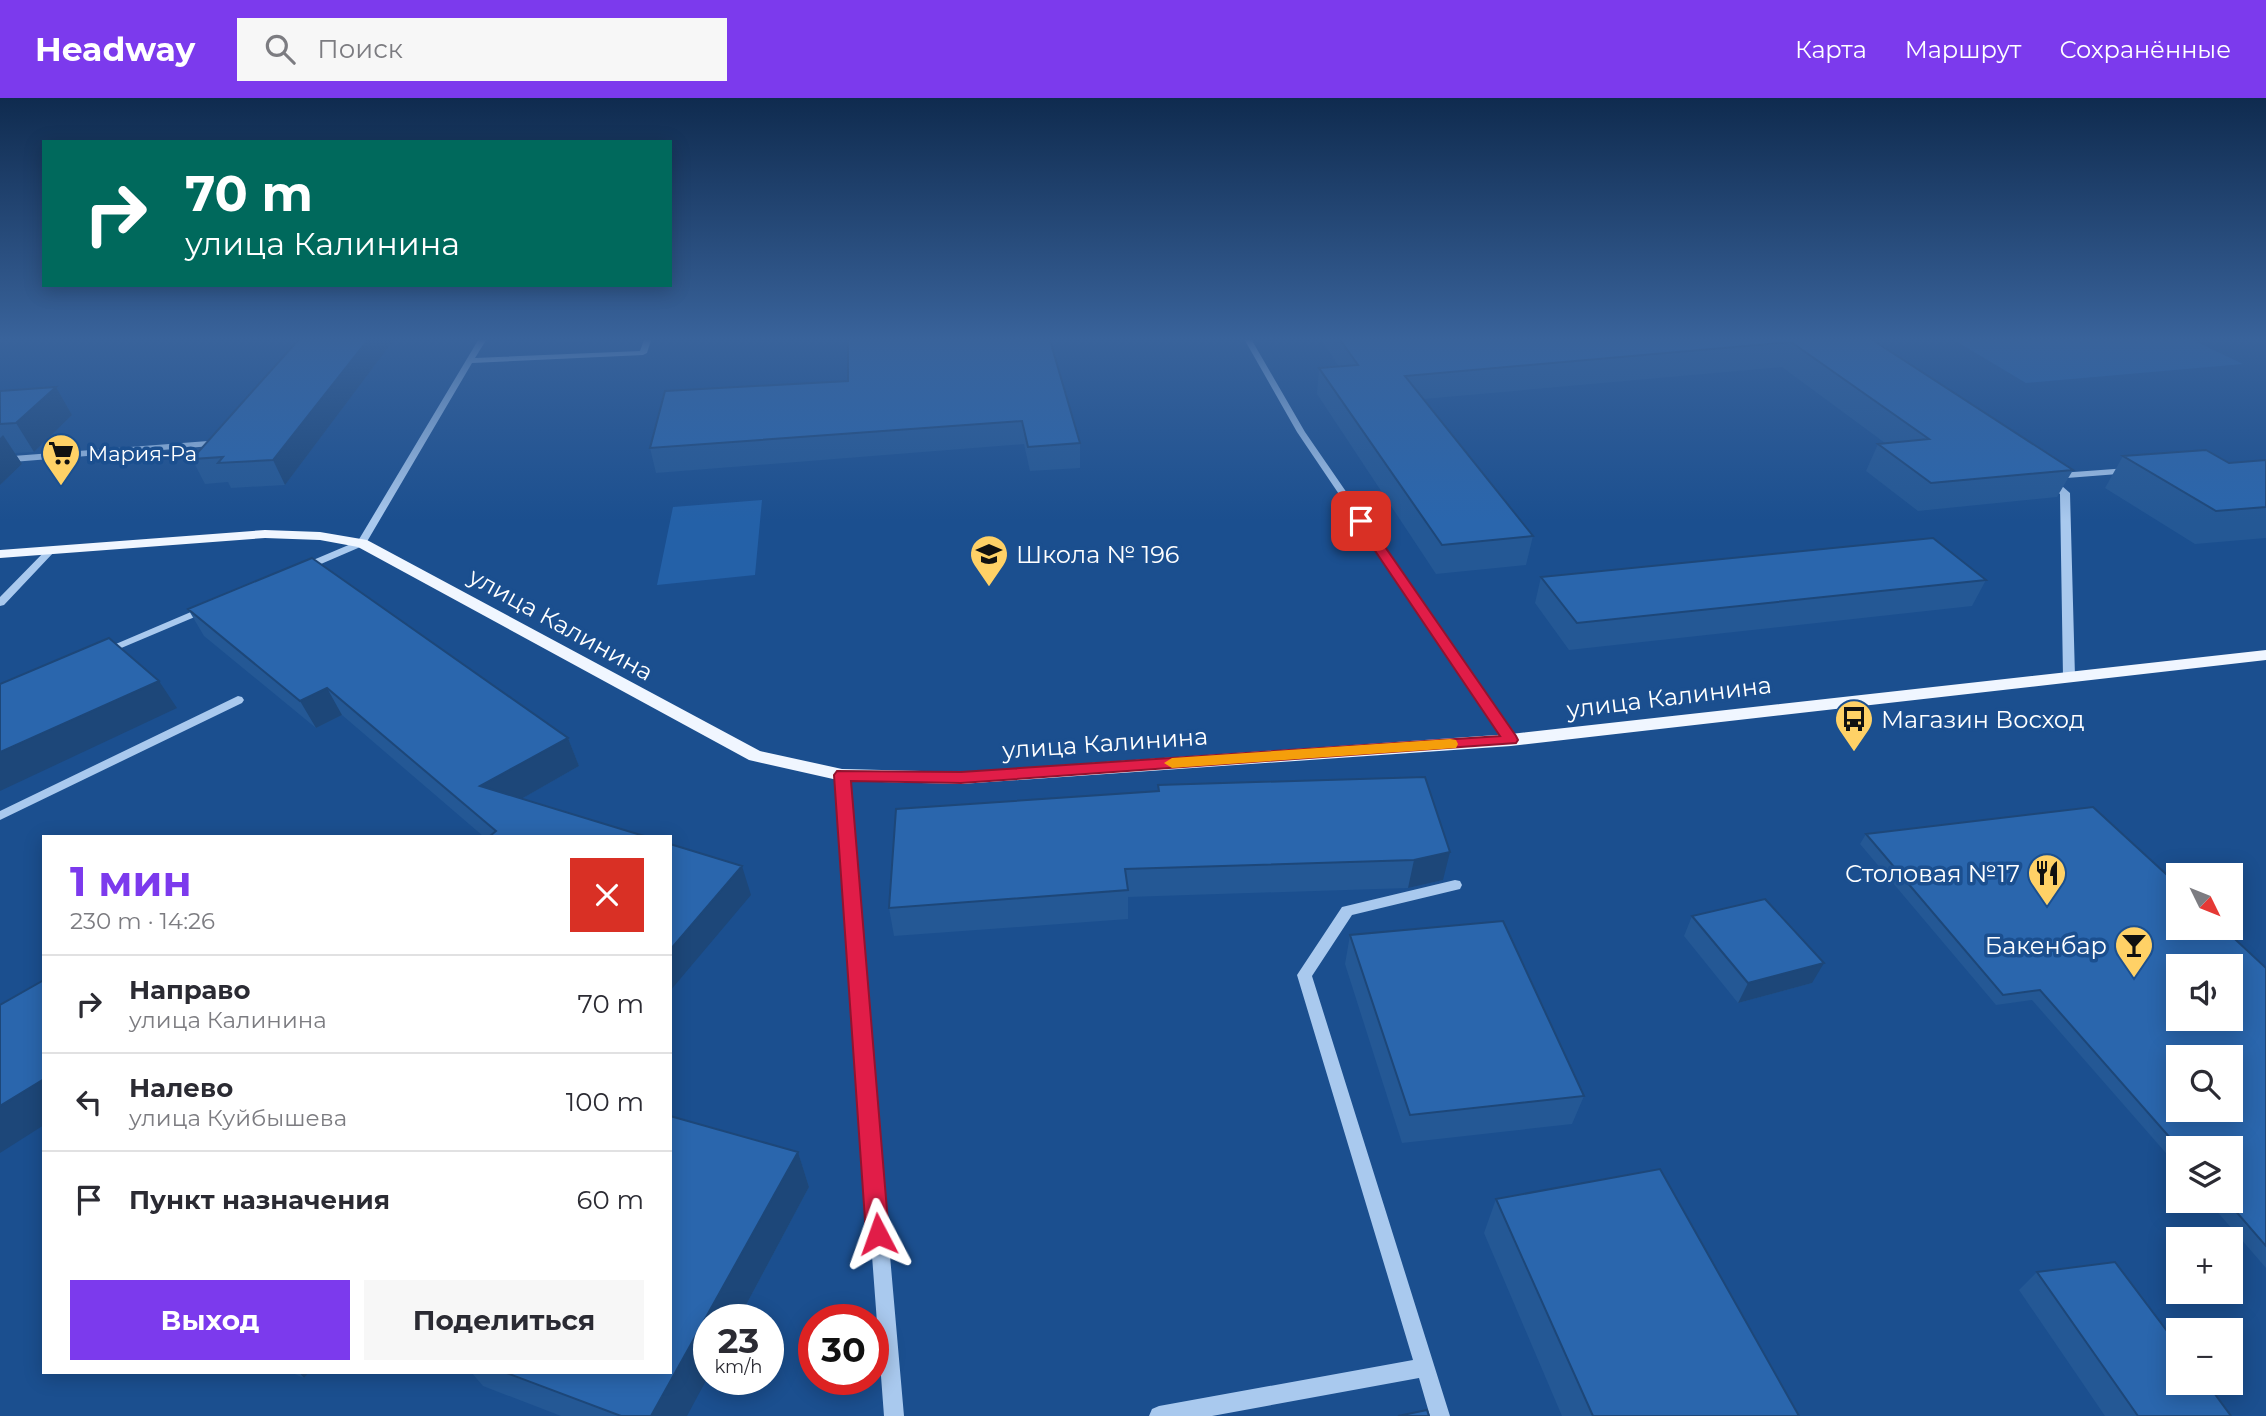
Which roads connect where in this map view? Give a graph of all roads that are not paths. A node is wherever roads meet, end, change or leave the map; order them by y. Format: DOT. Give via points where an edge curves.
graph roads {
  1 [pos="448,399"];
  2 [pos="1282,399"];
  3 [pos="231,434"];
  4 [pos="0,460"];
  5 [pos="2143,470"];
  6 [pos="362,544"];
  7 [pos="51,550"];
  8 [pos="0,554"];
  9 [pos="287,575"];
  10 [pos="0,603"];
  11 [pos="212,606"];
  12 [pos="2266,655"];
  13 [pos="87,659"];
  14 [pos="2069,677"];
  15 [pos="238,699"];
  16 [pos="1511,740"];
  17 [pos="842,775"];
  18 [pos="0,816"];
  19 [pos="1455,885"];
  20 [pos="1425,1367"];
  21 [pos="894,1416"];
  22 [pos="1159,1416"];
  23 [pos="1440,1416"];
  1 -- 6 [label="street"];
  2 -- 16 [label="street"];
  3 -- 4 [label="street" via="222,443"];
  5 -- 14 [label="street" via="2046,477 2065,493"];
  6 -- 7 [label="main road, улица Калинина" via="320,536 265,534"];
  6 -- 9 [label="street"];
  6 -- 17 [label="main road, улица Калинина" via="755,756"];
  7 -- 8 [label="main road, улица Калинина"];
  7 -- 10 [label="street"];
  11 -- 13 [label="street"];
  12 -- 14 [label="main road, улица Калинина"];
  14 -- 16 [label="main road, улица Калинина"];
  15 -- 18 [label="street"];
  16 -- 17 [label="main road, улица Калинина" via="961,778"];
  17 -- 21 [label="street"];
  19 -- 20 [label="street" via="1347,911 1304,975"];
  20 -- 22 [label="street"];
  20 -- 23 [label="street"];
}
